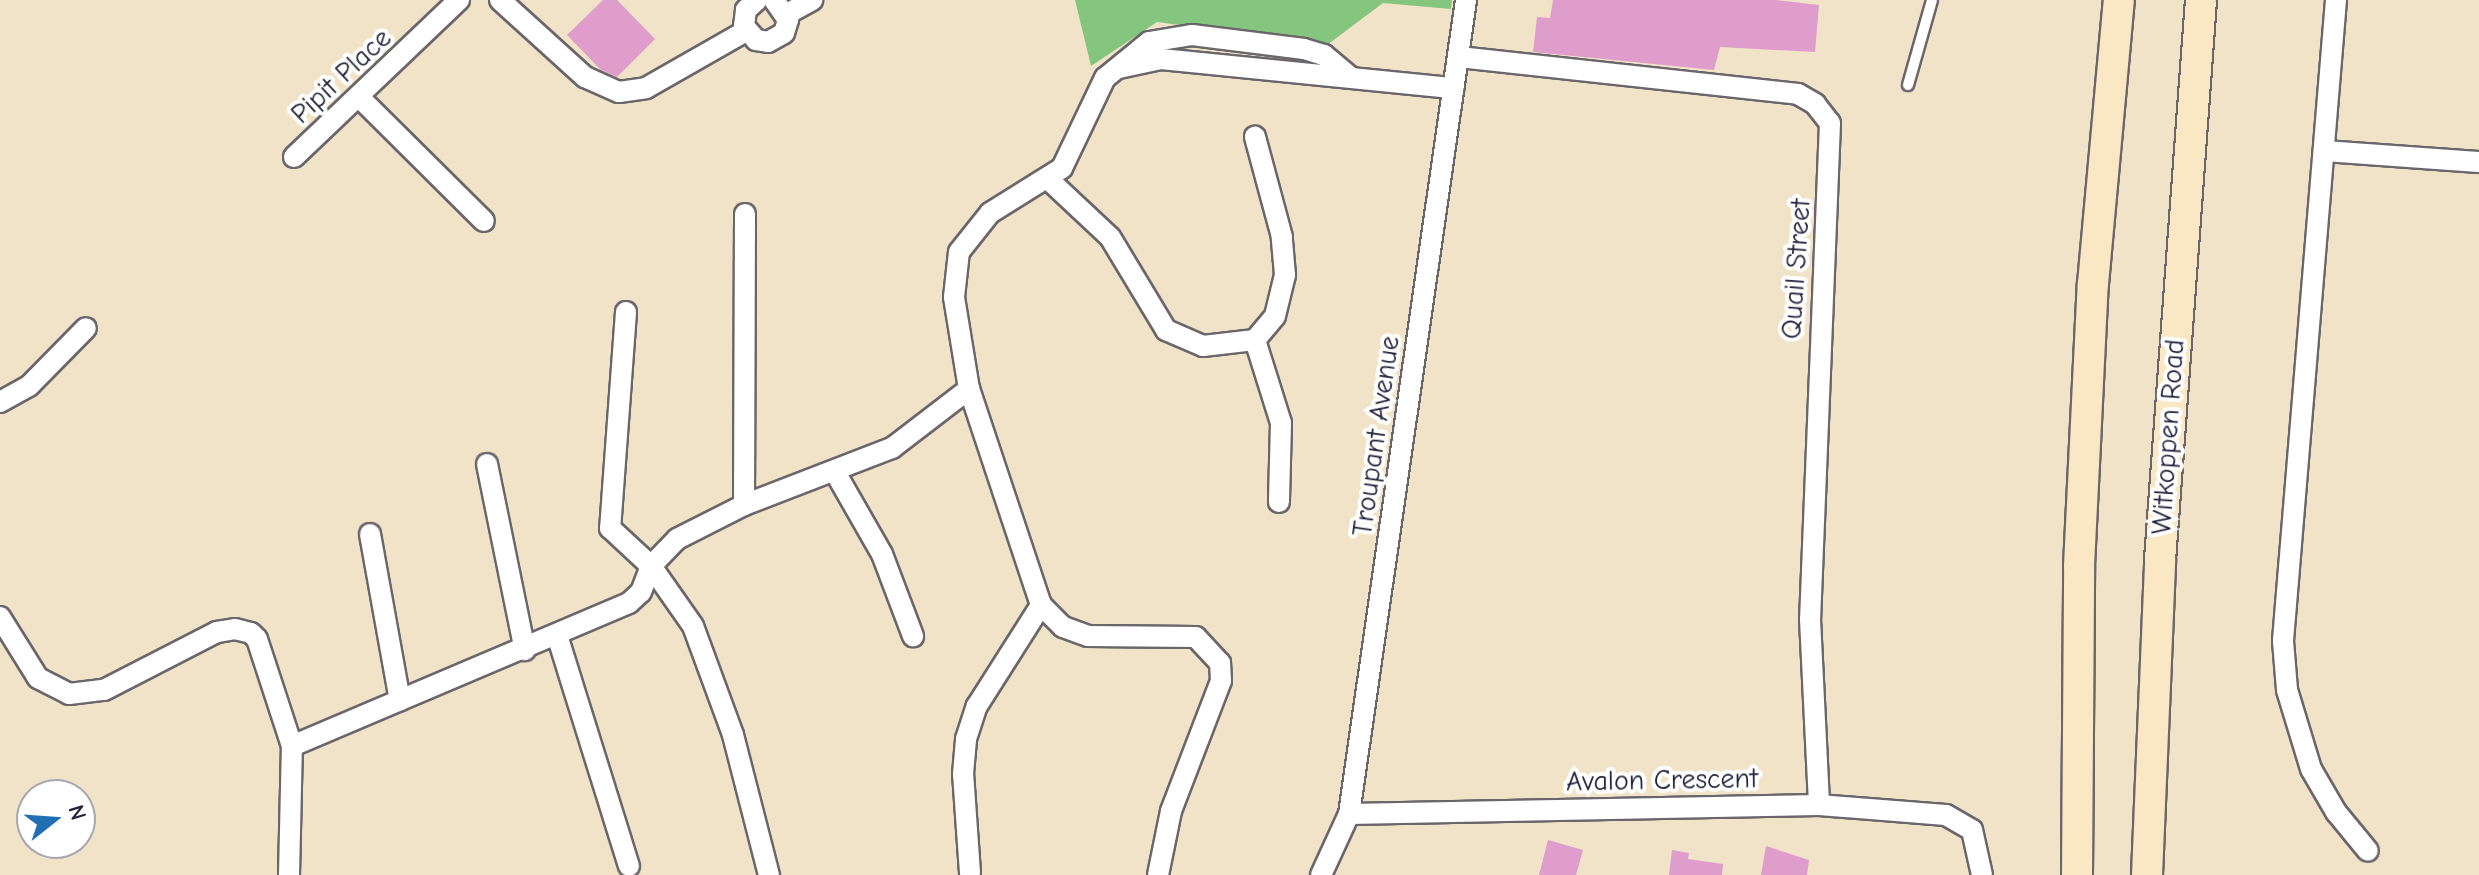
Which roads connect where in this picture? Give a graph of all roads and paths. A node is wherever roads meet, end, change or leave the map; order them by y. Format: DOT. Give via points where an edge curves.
graph roads {
  1 [pos="459,0"];
  2 [pos="500,0"];
  3 [pos="757,0"];
  4 [pos="812,0"];
  5 [pos="1466,0"];
  6 [pos="1932,0"];
  7 [pos="2119,0"];
  8 [pos="2201,0"];
  9 [pos="2336,0"];
  10 [pos="778,4"];
  11 [pos="746,31"];
  12 [pos="1459,57"];
  13 [pos="1908,85"];
  14 [pos="1454,88"];
  15 [pos="361,99"];
  16 [pos="1255,137"];
  17 [pos="2324,151"];
  18 [pos="294,157"];
  19 [pos="2479,162"];
  20 [pos="1049,180"];
  21 [pos="745,214"];
  22 [pos="484,221"];
  23 [pos="626,312"];
  24 [pos="86,328"];
  25 [pos="1255,340"];
  26 [pos="969,389"];
  27 [pos="0,402"];
  28 [pos="487,464"];
  29 [pos="835,472"];
  30 [pos="1279,502"];
  31 [pos="744,505"];
  32 [pos="370,534"];
  33 [pos="651,566"];
  34 [pos="1041,605"];
  35 [pos="0,617"];
  36 [pos="557,635"];
  37 [pos="913,636"];
  38 [pos="525,650"];
  39 [pos="400,700"];
  40 [pos="292,746"];
  41 [pos="1819,805"];
  42 [pos="1349,814"];
  43 [pos="2368,851"];
  44 [pos="629,866"];
  45 [pos="970,873"];
  46 [pos="289,875"];
  47 [pos="769,875"];
  48 [pos="1158,875"];
  49 [pos="1321,875"];
  50 [pos="1982,875"];
  51 [pos="2077,875"];
  52 [pos="2147,875"];
  1 -- 15 [label="street, Pipit Place"];
  2 -- 11 [label="street" via="585,77 619,92 646,88"];
  3 -- 11 [label="street" via="744,15"];
  4 -- 10 [label="street"];
  5 -- 12 [label="street, Troupant Avenue"];
  6 -- 13 [label="lane"];
  7 -- 51 [label="main road" via="2092,300 2079,581"];
  8 -- 52 [label="main road, Witkoppen Road" via="2165,484"];
  9 -- 17 [label="street"];
  10 -- 11 [label="street" via="784,33 774,41 756,40"];
  12 -- 14 [label="street, Troupant Avenue"];
  12 -- 41 [label="street, Quail Street" via="1798,94 1815,104 1830,123 1810,619"];
  14 -- 20 [label="street" via="1351,78 1324,55 1304,49 1192,35 1149,42 1100,87 1073,148"];
  14 -- 42 [label="street, Troupant Avenue"];
  15 -- 18 [label="street, Pipit Place"];
  15 -- 22 [label="street"];
  16 -- 25 [label="street" via="1285,250 1285,275 1275,316"];
  17 -- 19 [label="street"];
  17 -- 43 [label="street" via="2283,641 2287,690 2311,769 2336,812"];
  20 -- 25 [label="street" via="1110,237 1166,330 1203,346"];
  20 -- 26 [label="street" via="990,213 959,252 954,297"];
  21 -- 31 [label="street"];
  23 -- 33 [label="street" via="607,512 620,542"];
  24 -- 27 [label="street" via="29,386"];
  25 -- 30 [label="street" via="1281,423"];
  26 -- 29 [label="street" via="892,448"];
  26 -- 34 [label="street"];
  28 -- 38 [label="street"];
  29 -- 31 [label="street"];
  29 -- 37 [label="street" via="882,554"];
  31 -- 33 [label="street" via="677,539"];
  32 -- 39 [label="street"];
  33 -- 36 [label="street" via="633,601"];
  33 -- 47 [label="street" via="693,626 733,735"];
  34 -- 45 [label="street" via="977,706 966,739"];
  34 -- 48 [label="street" via="1063,627 1088,636 1196,637 1220,663 1221,681 1171,811"];
  35 -- 40 [label="street" via="38,678 69,694 104,690 217,632 251,633"];
  36 -- 38 [label="street"];
  36 -- 44 [label="street"];
  38 -- 39 [label="street"];
  39 -- 40 [label="street"];
  40 -- 46 [label="street"];
  41 -- 42 [label="street, Avalon Crescent"];
  41 -- 50 [label="street, Avalon Crescent" via="1946,815 1972,830"];
  42 -- 49 [label="street, Troupant Avenue"];
}
